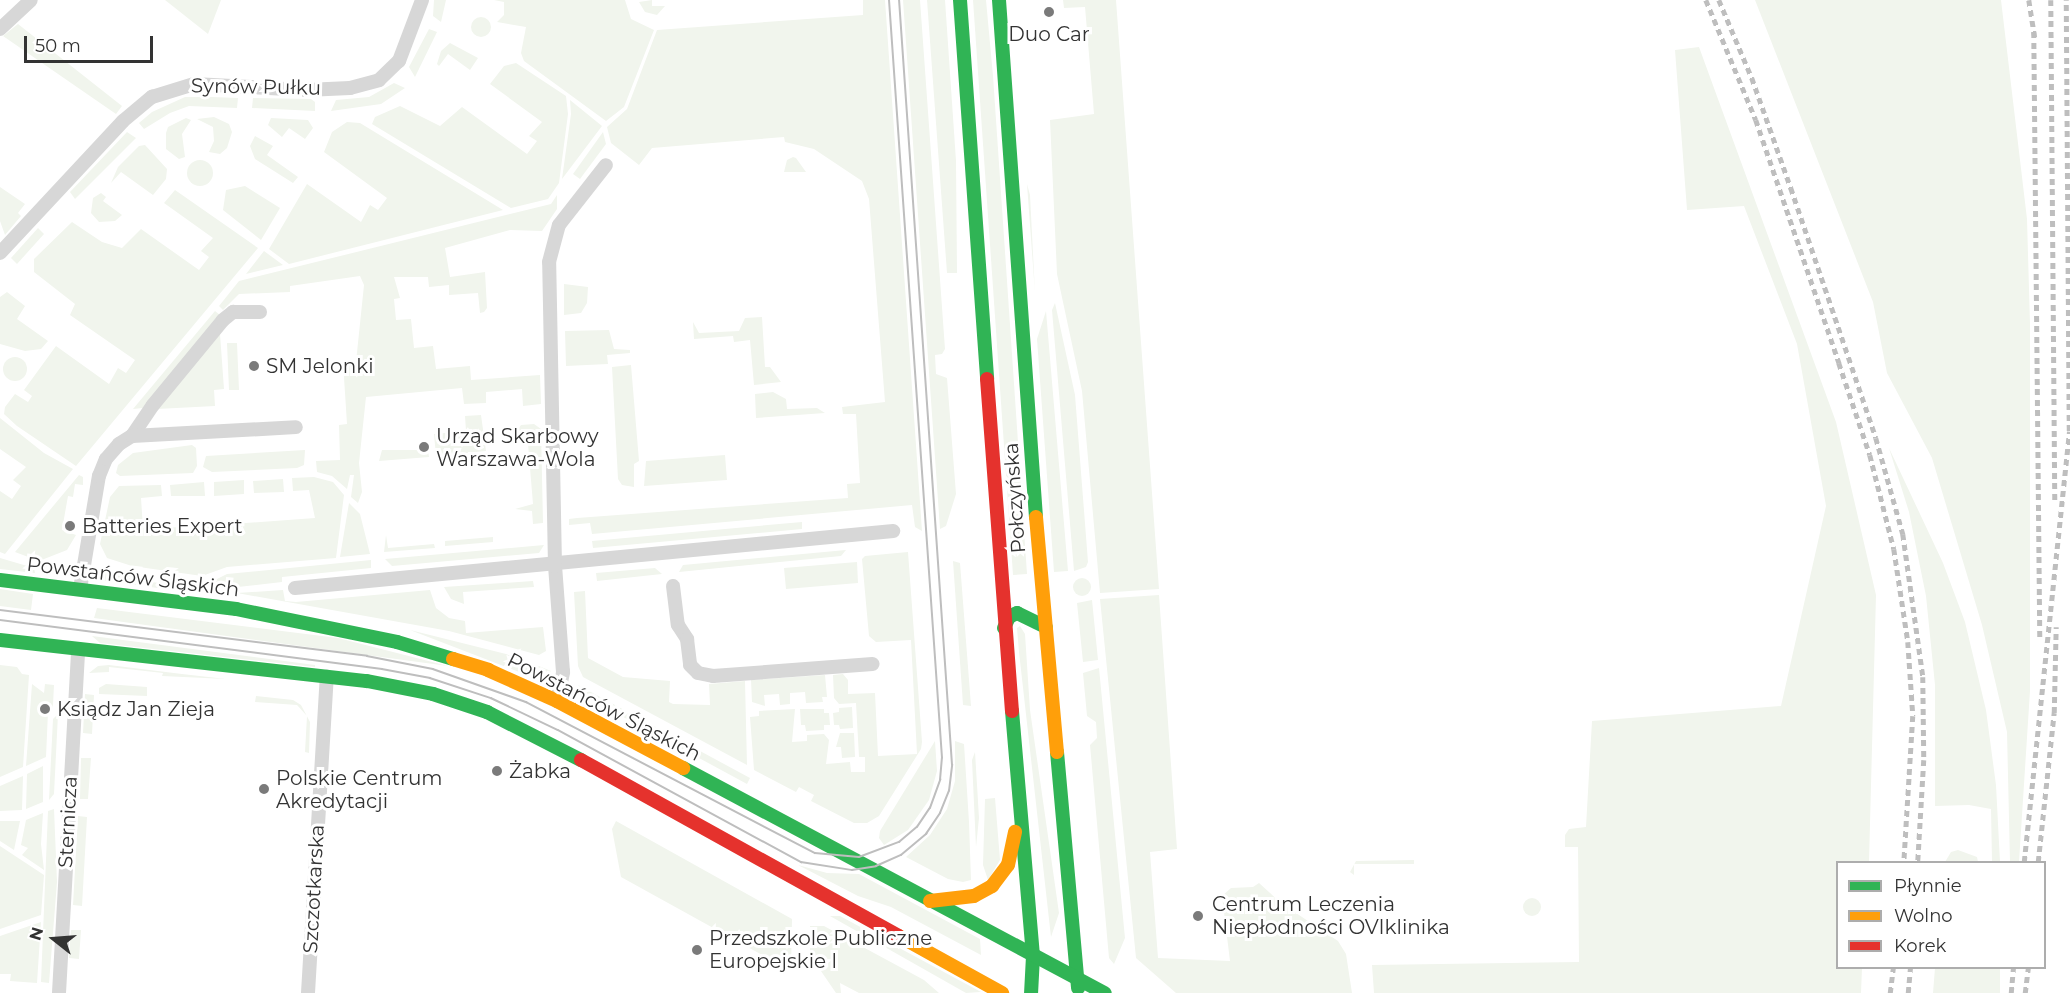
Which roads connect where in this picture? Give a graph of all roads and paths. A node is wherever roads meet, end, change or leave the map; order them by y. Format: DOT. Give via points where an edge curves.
graph roads {
  1 [pos="31,0"];
  2 [pos="422,0"];
  3 [pos="960,0"];
  4 [pos="999,0"];
  5 [pos="0,29"];
  6 [pos="606,165"];
  7 [pos="0,253"];
  8 [pos="260,312"];
  9 [pos="296,427"];
  10 [pos="132,436"];
  11 [pos="893,531"];
  12 [pos="555,566"];
  13 [pos="0,580"];
  14 [pos="673,586"];
  15 [pos="295,588"];
  16 [pos="80,589"];
  17 [pos="1046,627"];
  18 [pos="1004,628"];
  19 [pos="0,640"];
  20 [pos="78,650"];
  21 [pos="873,664"];
  22 [pos="327,677"];
  23 [pos="557,701"];
  24 [pos="1019,815"];
  25 [pos="928,901"];
  26 [pos="1033,956"];
  27 [pos="1077,979"];
  28 [pos="59,993"];
  29 [pos="308,993"];
  30 [pos="1002,993"];
  31 [pos="1031,993"];
  32 [pos="1078,993"];
  33 [pos="1106,993"];
  1 -- 5 [label="street"];
  2 -- 7 [label="street, Synów Pułku" via="399,61 379,80 327,89 194,84 152,97 123,121"];
  3 -- 18 [label="main road, Połczyńska"];
  4 -- 17 [label="main road, Połczyńska"];
  6 -- 12 [label="street" via="559,225 551,244"];
  8 -- 10 [label="street" via="233,312 223,320"];
  9 -- 10 [label="street"];
  10 -- 16 [label="street" via="106,459 99,476"];
  11 -- 12 [label="street"];
  12 -- 15 [label="street"];
  12 -- 23 [label="street" via="563,672"];
  13 -- 16 [label="main road, Powstańców Śląskich"];
  14 -- 21 [label="street" via="678,625 687,639 690,665 698,673 713,676"];
  16 -- 23 [label="main road, Powstańców Śląskich" via="237,609 397,642 488,670"];
  17 -- 18 [label="main road" via="1017,613 1009,617"];
  17 -- 27 [label="main road, Połczyńska"];
  18 -- 24 [label="main road, Połczyńska"];
  19 -- 20 [label="main road"];
  20 -- 22 [label="main road"];
  20 -- 28 [label="street, Sternicza"];
  22 -- 29 [label="street, Szczotkarska"];
  22 -- 30 [label="main road" via="433,694 514,724"];
  23 -- 25 [label="main road, Powstańców Śląskich"];
  24 -- 25 [label="main road" via="1008,865 992,886 974,896"];
  24 -- 26 [label="main road, Połczyńska"];
  25 -- 26 [label="main road, Powstańców Śląskich"];
  26 -- 27 [label="main road, Powstańców Śląskich"];
  26 -- 31 [label="main road, Połczyńska"];
  27 -- 32 [label="main road, Połczyńska"];
  27 -- 33 [label="main road, Powstańców Śląskich"];
}
